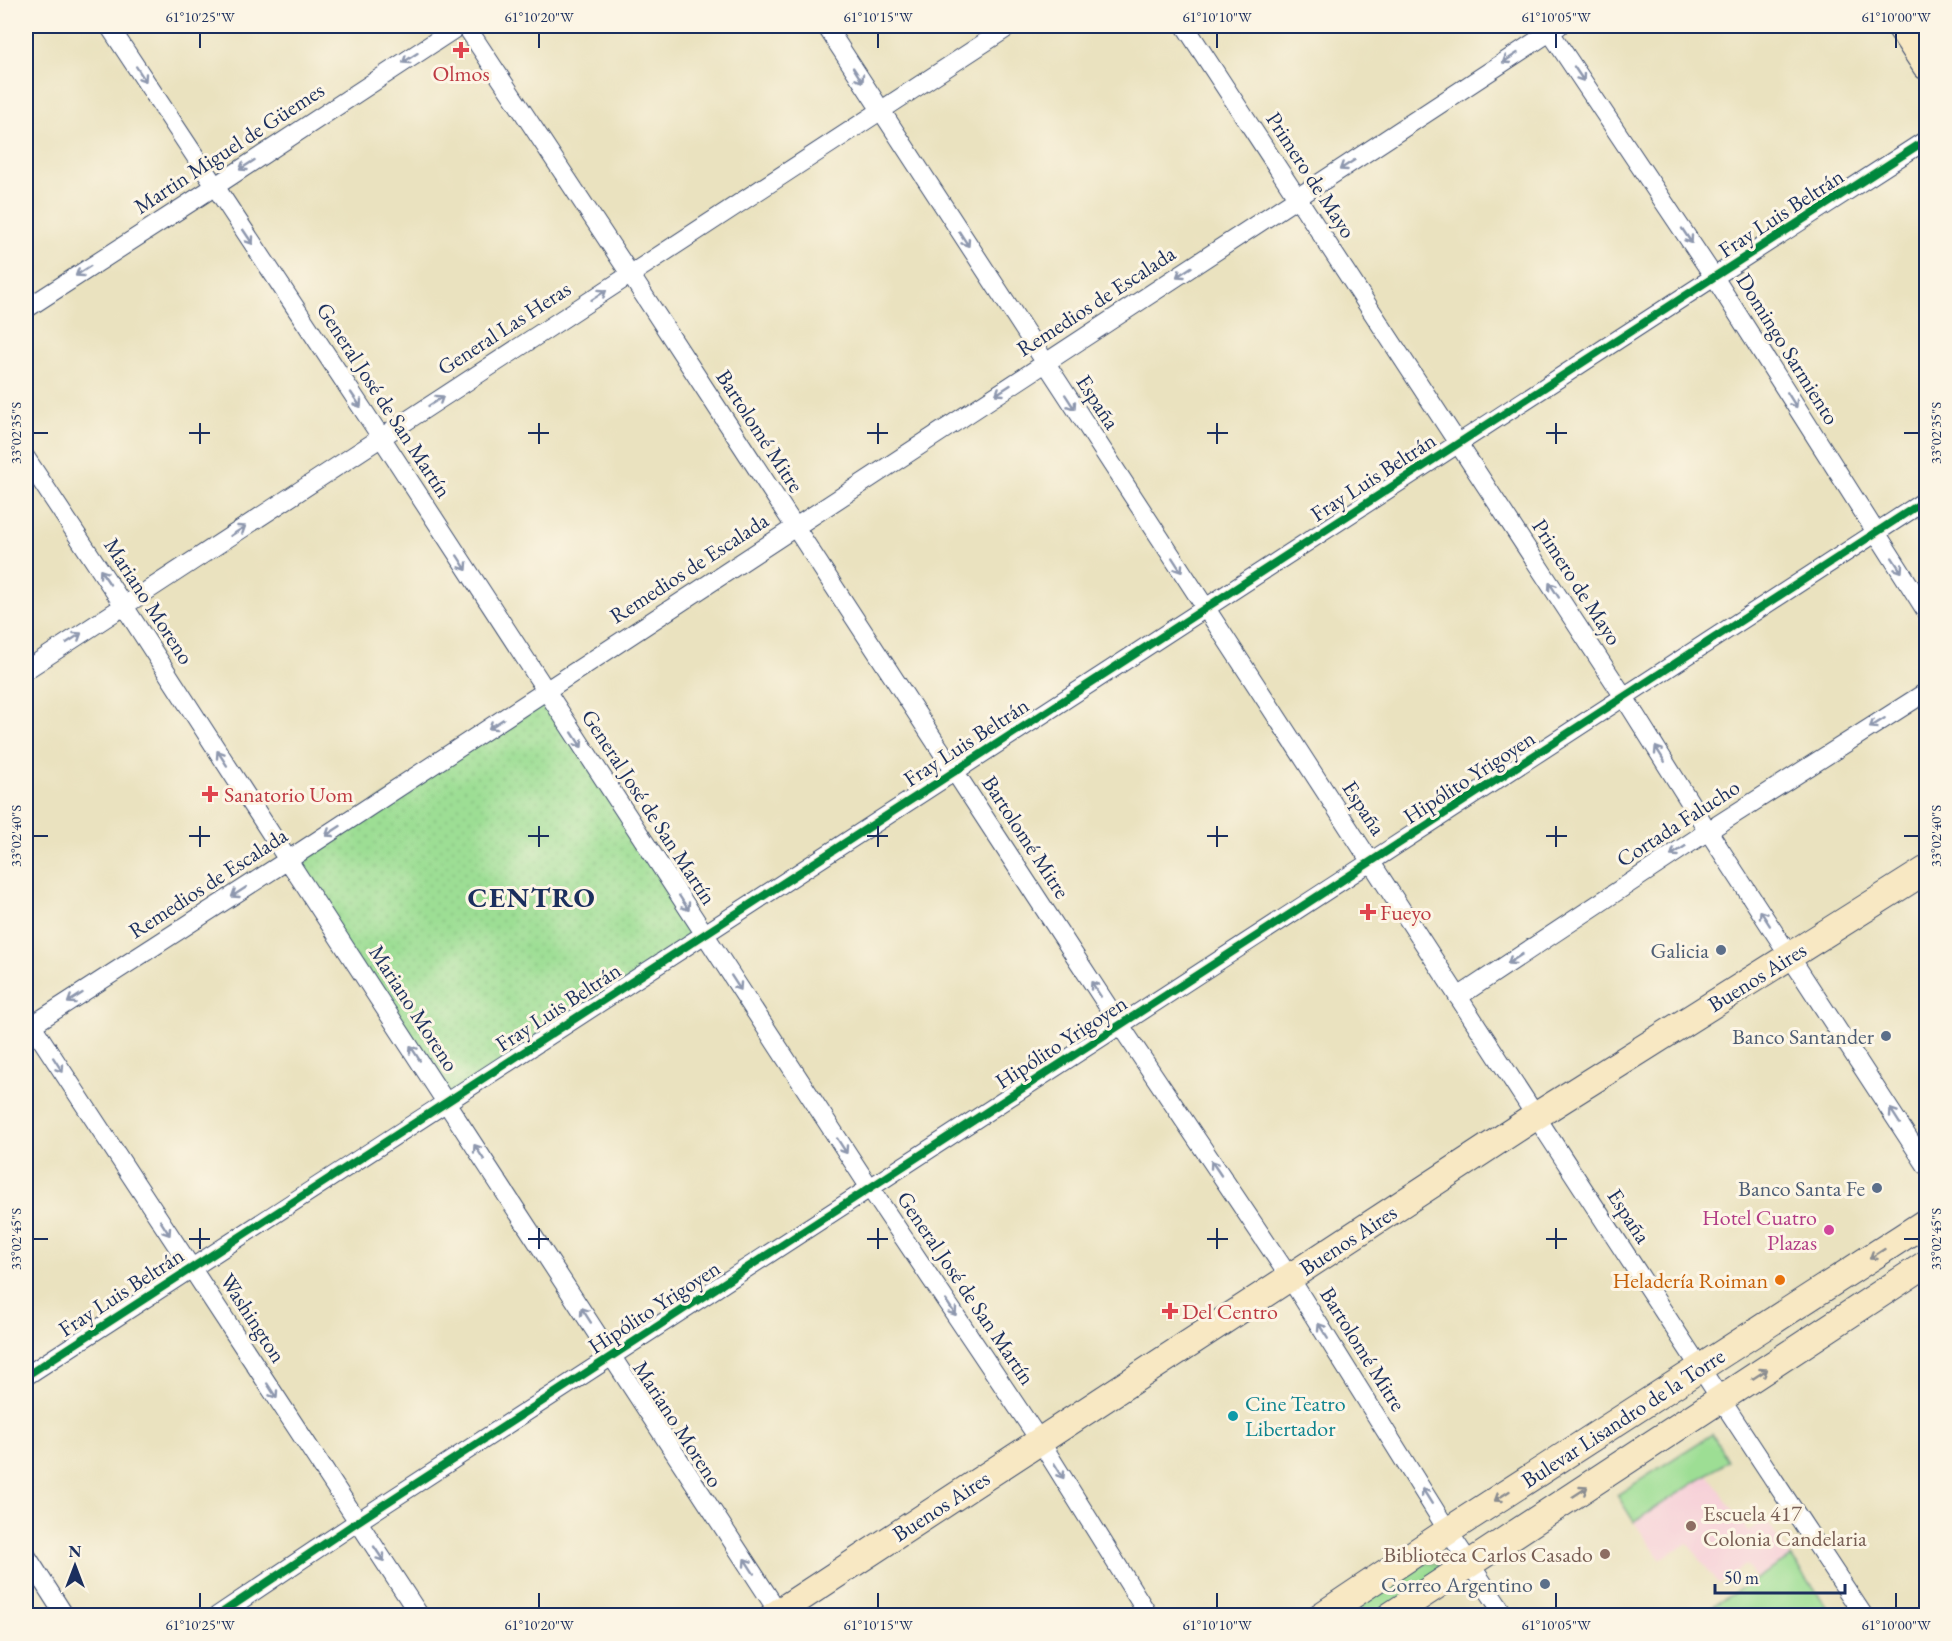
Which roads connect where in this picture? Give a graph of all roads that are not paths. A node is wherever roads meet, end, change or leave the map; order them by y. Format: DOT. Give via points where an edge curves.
graph roads {
  1 [pos="109,26"];
  2 [pos="459,26"];
  3 [pos="466,26"];
  4 [pos="826,26"];
  5 [pos="1010,26"];
  6 [pos="1185,26"];
  7 [pos="1900,26"];
  8 [pos="1552,28"];
  9 [pos="1926,66"];
  10 [pos="881,110"];
  11 [pos="1926,140"];
  12 [pos="214,187"];
  13 [pos="1296,198"];
  14 [pos="630,274"];
  15 [pos="1714,277"];
  16 [pos="26,309"];
  17 [pos="1044,363"];
  18 [pos="381,437"];
  19 [pos="1458,444"];
  20 [pos="26,458"];
  21 [pos="1926,500"];
  22 [pos="794,528"];
  23 [pos="1876,532"];
  24 [pos="124,606"];
  25 [pos="1205,608"];
  26 [pos="1926,611"];
  27 [pos="26,670"];
  28 [pos="545,692"];
  29 [pos="1926,692"];
  30 [pos="1624,697"];
  31 [pos="954,771"];
  32 [pos="1708,831"];
  33 [pos="288,860"];
  34 [pos="1370,862"];
  35 [pos="1926,870"];
  36 [pos="704,934"];
  37 [pos="1790,955"];
  38 [pos="1458,997"];
  39 [pos="28,1024"];
  40 [pos="1120,1025"];
  41 [pos="447,1102"];
  42 [pos="1536,1116"];
  43 [pos="1926,1165"];
  44 [pos="870,1188"];
  45 [pos="1926,1222"];
  46 [pos="1926,1264"];
  47 [pos="191,1267"];
  48 [pos="1290,1278"];
  49 [pos="612,1356"];
  50 [pos="1699,1369"];
  51 [pos="26,1376"];
  52 [pos="1720,1400"];
  53 [pos="1040,1441"];
  54 [pos="357,1522"];
  55 [pos="1448,1531"];
  56 [pos="26,1555"];
  57 [pos="1470,1563"];
  58 [pos="778,1614"];
  59 [pos="65,1616"];
  60 [pos="217,1616"];
  61 [pos="420,1616"];
  62 [pos="1149,1616"];
  63 [pos="1321,1616"];
  64 [pos="1390,1616"];
  65 [pos="1504,1616"];
  66 [pos="1864,1616"];
  1 -- 12 [label="street, General José de San Martín, one-way"];
  2 -- 12 [label="street, Martin Miguel de Güemes, one-way"];
  3 -- 14 [label="street, Bartolomé Mitre"];
  4 -- 10 [label="street, España, one-way"];
  5 -- 10 [label="street, General Las Heras"];
  6 -- 13 [label="street, Primero de Mayo"];
  7 -- 9 [label="main road"];
  8 -- 13 [label="street, Remedios de Escalada, one-way"];
  8 -- 15 [label="street, Domingo Sarmiento, one-way"];
  10 -- 14 [label="street, General Las Heras"];
  10 -- 17 [label="street, España, one-way"];
  11 -- 15 [label="street, Fray Luis Beltrán"];
  12 -- 16 [label="street, Martin Miguel de Güemes, one-way"];
  12 -- 18 [label="street, General José de San Martín, one-way"];
  13 -- 17 [label="street, Remedios de Escalada, one-way"];
  13 -- 19 [label="street, Primero de Mayo"];
  18 -- 14 [label="street, General Las Heras, one-way"];
  14 -- 22 [label="street, Bartolomé Mitre"];
  15 -- 19 [label="street, Fray Luis Beltrán"];
  15 -- 23 [label="street, Domingo Sarmiento, one-way"];
  17 -- 22 [label="street, Remedios de Escalada, one-way"];
  17 -- 25 [label="street, España, one-way"];
  24 -- 18 [label="street, General Las Heras, one-way"];
  18 -- 28 [label="street, General José de San Martín, one-way"];
  19 -- 25 [label="street, Fray Luis Beltrán"];
  30 -- 19 [label="street, Primero de Mayo, one-way"];
  24 -- 20 [label="street, Mariano Moreno, one-way"];
  21 -- 23 [label="street, Hipólito Yrigoyen"];
  22 -- 28 [label="street, Remedios de Escalada"];
  22 -- 31 [label="street, Bartolomé Mitre"];
  23 -- 26 [label="street, Domingo Sarmiento, one-way"];
  23 -- 30 [label="street, Hipólito Yrigoyen"];
  27 -- 24 [label="street, General Las Heras, one-way"];
  33 -- 24 [label="street, Mariano Moreno, one-way"];
  25 -- 31 [label="street, Fray Luis Beltrán"];
  25 -- 34 [label="street, España"];
  28 -- 33 [label="street, Remedios de Escalada, one-way"];
  28 -- 36 [label="street, General José de San Martín, one-way"];
  29 -- 32 [label="street, Cortada Falucho, one-way"];
  32 -- 30 [label="street, Primero de Mayo, one-way"];
  30 -- 34 [label="street, Hipólito Yrigoyen"];
  31 -- 36 [label="street, Fray Luis Beltrán"];
  40 -- 31 [label="street, Bartolomé Mitre, one-way"];
  37 -- 32 [label="street, Primero de Mayo, one-way"];
  32 -- 38 [label="street, Cortada Falucho, one-way"];
  33 -- 39 [label="street, Remedios de Escalada, one-way"];
  41 -- 33 [label="street, Mariano Moreno, one-way"];
  34 -- 38 [label="street, España"];
  34 -- 40 [label="street, Hipólito Yrigoyen"];
  35 -- 37 [label="main road, Buenos Aires"];
  36 -- 41 [label="street, Fray Luis Beltrán"];
  36 -- 44 [label="street, General José de San Martín, one-way"];
  37 -- 42 [label="main road, Buenos Aires"];
  43 -- 37 [label="street, Primero de Mayo, one-way"];
  38 -- 42 [label="street, España"];
  39 -- 47 [label="street, Washington, one-way"];
  40 -- 44 [label="street, Hipólito Yrigoyen"];
  48 -- 40 [label="street, Bartolomé Mitre, one-way"];
  41 -- 47 [label="street, Fray Luis Beltrán"];
  49 -- 41 [label="street, Mariano Moreno, one-way"];
  42 -- 48 [label="main road, Buenos Aires"];
  42 -- 50 [label="street, España"];
  44 -- 49 [label="street, Hipólito Yrigoyen"];
  44 -- 53 [label="street, General José de San Martín, one-way"];
  45 -- 50 [label="main road, Bulevar Lisandro de la Torre, one-way"];
  52 -- 46 [label="main road, Bulevar Lisandro de la Torre, one-way"];
  47 -- 51 [label="street, Fray Luis Beltrán"];
  47 -- 54 [label="street, Washington, one-way"];
  48 -- 53 [label="main road, Buenos Aires"];
  55 -- 48 [label="street, Bartolomé Mitre, one-way"];
  49 -- 54 [label="street, Hipólito Yrigoyen"];
  58 -- 49 [label="street, Mariano Moreno, one-way"];
  50 -- 52 [label="street, España"];
  50 -- 55 [label="main road, Bulevar Lisandro de la Torre, one-way"];
  57 -- 52 [label="main road, Bulevar Lisandro de la Torre, one-way"];
  52 -- 66 [label="street, España"];
  53 -- 58 [label="main road, Buenos Aires"];
  53 -- 62 [label="street, General José de San Martín, one-way"];
  54 -- 60 [label="street, Hipólito Yrigoyen"];
  54 -- 61 [label="street, Washington, one-way"];
  55 -- 57 [label="street, Bartolomé Mitre"];
  55 -- 63 [label="main road, Bulevar Lisandro de la Torre"];
  56 -- 59 [label="street"];
  57 -- 64 [label="main road, Bulevar Lisandro de la Torre"];
  57 -- 65 [label="street, Bartolomé Mitre"];
}
